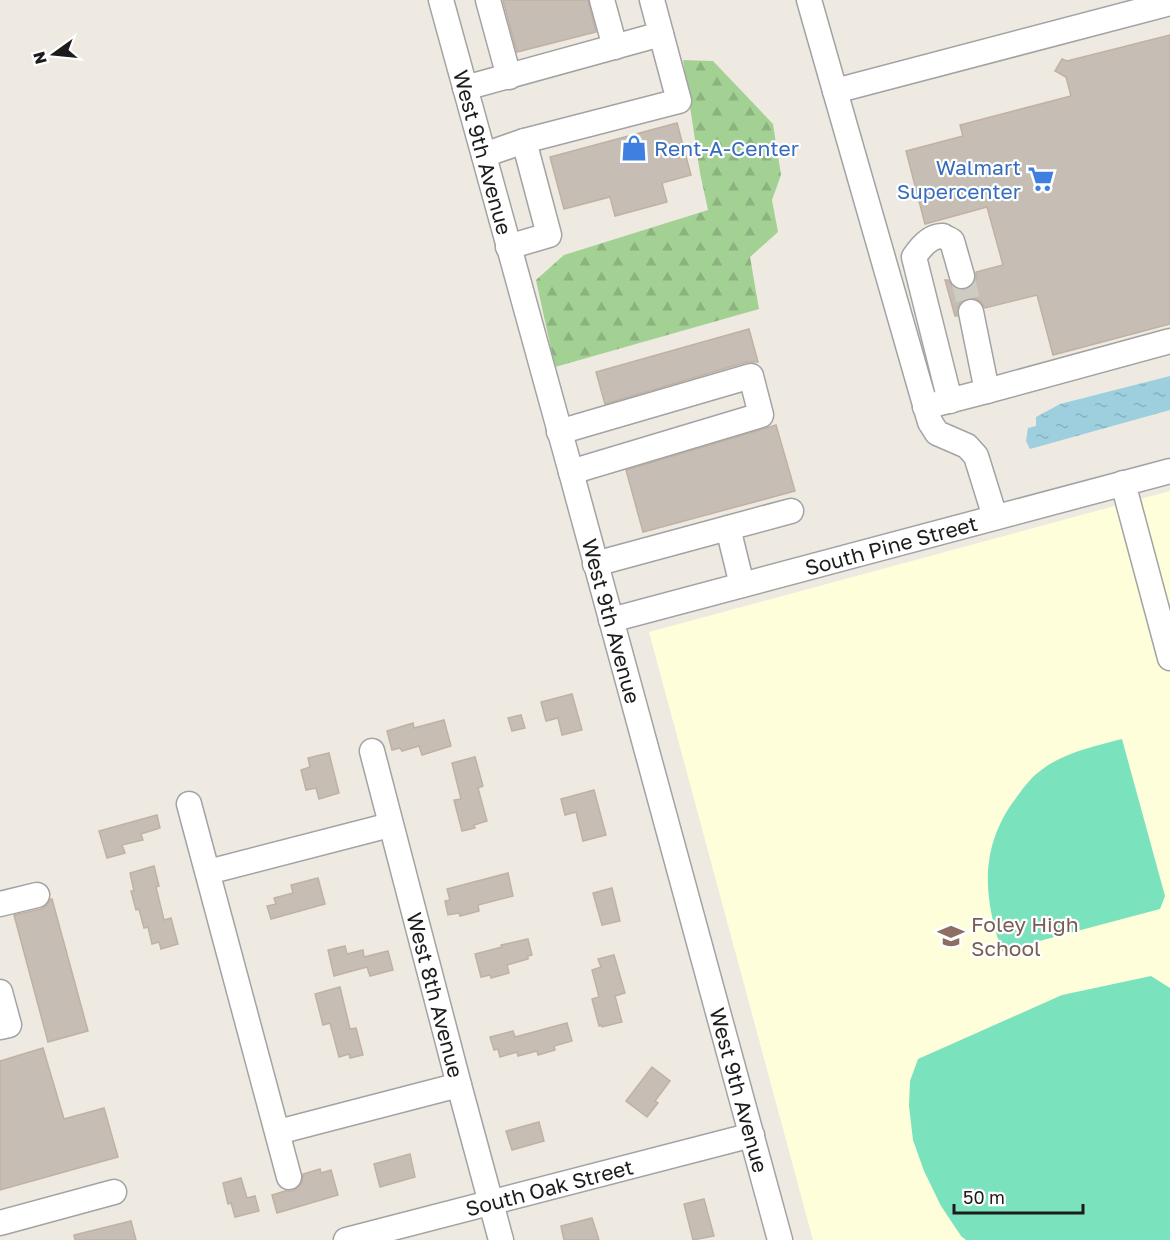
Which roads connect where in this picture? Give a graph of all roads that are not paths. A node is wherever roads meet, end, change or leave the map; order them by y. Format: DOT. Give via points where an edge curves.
graph roads {
  1 [pos="441,0"];
  2 [pos="489,0"];
  3 [pos="602,0"];
  4 [pos="652,0"];
  5 [pos="809,0"];
  6 [pos="1170,3"];
  7 [pos="661,34"];
  8 [pos="615,47"];
  9 [pos="509,77"];
  10 [pos="465,88"];
  11 [pos="834,91"];
  12 [pos="524,141"];
  13 [pos="484,155"];
  14 [pos="508,247"];
  15 [pos="962,276"];
  16 [pos="971,312"];
  17 [pos="1170,341"];
  18 [pos="987,391"];
  19 [pos="950,401"];
  20 [pos="925,407"];
  21 [pos="560,432"];
  22 [pos="1170,471"];
  23 [pos="572,472"];
  24 [pos="1123,483"];
  25 [pos="791,511"];
  26 [pos="995,517"];
  27 [pos="728,528"];
  28 [pos="596,564"];
  29 [pos="742,585"];
  30 [pos="611,620"];
  31 [pos="1170,658"];
  32 [pos="372,751"];
  33 [pos="189,804"];
  34 [pos="390,825"];
  35 [pos="208,872"];
  36 [pos="37,895"];
  37 [pos="0,904"];
  38 [pos="0,992"];
  39 [pos="0,1027"];
  40 [pos="459,1085"];
  41 [pos="278,1132"];
  42 [pos="752,1135"];
  43 [pos="290,1177"];
  44 [pos="114,1192"];
  45 [pos="491,1202"];
  46 [pos="0,1223"];
  47 [pos="346,1240"];
  48 [pos="501,1240"];
  49 [pos="780,1240"];
  1 -- 10 [label="street, West 9th Avenue"];
  2 -- 9 [label="street"];
  3 -- 8 [label="street"];
  4 -- 7 [label="street"];
  5 -- 11 [label="street"];
  6 -- 11 [label="street"];
  7 -- 8 [label="street"];
  7 -- 12 [label="street" via="679,101"];
  8 -- 9 [label="street"];
  9 -- 10 [label="street"];
  10 -- 13 [label="street, West 9th Avenue"];
  11 -- 20 [label="street"];
  12 -- 13 [label="street"];
  12 -- 14 [label="street" via="549,235"];
  13 -- 14 [label="street, West 9th Avenue"];
  14 -- 21 [label="street, West 9th Avenue"];
  15 -- 19 [label="street" via="952,241 943,236 921,246 914,257"];
  16 -- 18 [label="street"];
  17 -- 18 [label="street"];
  18 -- 19 [label="street"];
  19 -- 20 [label="street"];
  20 -- 26 [label="street" via="937,433 966,446 976,456"];
  21 -- 23 [label="street, West 9th Avenue"];
  21 -- 23 [label="street" via="751,376 761,415"];
  22 -- 24 [label="street, South Pine Street"];
  23 -- 28 [label="street, West 9th Avenue"];
  24 -- 26 [label="street, South Pine Street"];
  24 -- 31 [label="street"];
  25 -- 27 [label="street"];
  26 -- 29 [label="street, South Pine Street"];
  27 -- 28 [label="street"];
  27 -- 29 [label="street"];
  28 -- 30 [label="street, West 9th Avenue"];
  29 -- 30 [label="street, South Pine Street"];
  30 -- 42 [label="street, West 9th Avenue"];
  32 -- 34 [label="street, West 8th Avenue"];
  33 -- 35 [label="street"];
  34 -- 35 [label="street"];
  34 -- 40 [label="street, West 8th Avenue"];
  35 -- 41 [label="street"];
  36 -- 37 [label="street"];
  38 -- 39 [label="street" via="9,1025"];
  40 -- 41 [label="street"];
  40 -- 45 [label="street, West 8th Avenue"];
  41 -- 43 [label="street"];
  42 -- 45 [label="street, South Oak Street"];
  42 -- 49 [label="street, West 9th Avenue"];
  44 -- 46 [label="street"];
  45 -- 47 [label="street, South Oak Street"];
  45 -- 48 [label="street, West 8th Avenue"];
}
